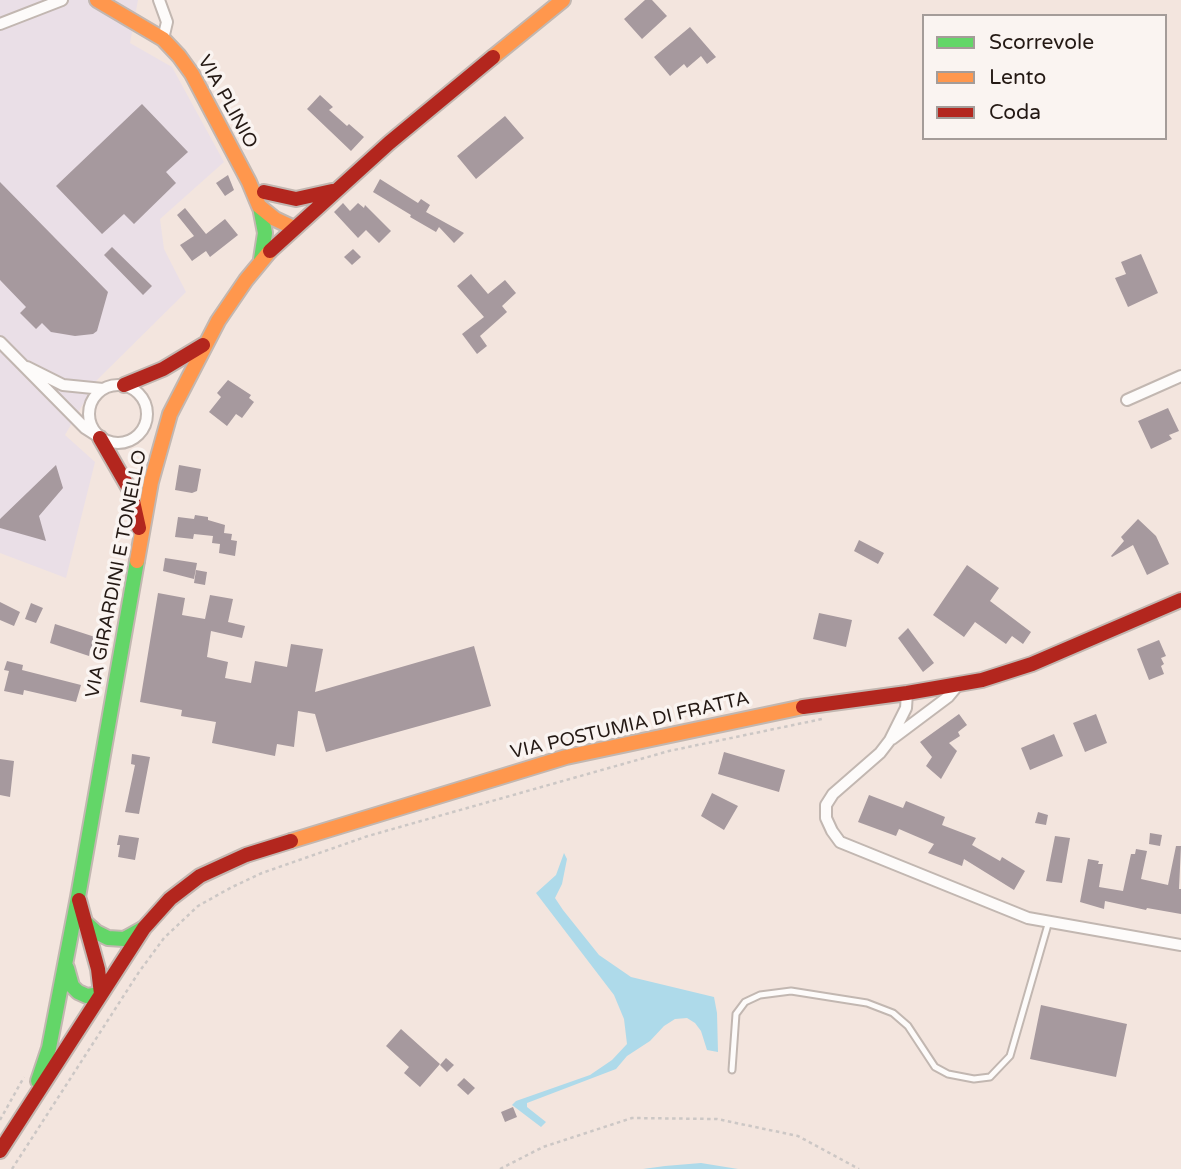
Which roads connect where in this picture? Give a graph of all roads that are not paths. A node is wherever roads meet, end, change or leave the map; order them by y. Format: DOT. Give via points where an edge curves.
graph roads {
  1 [pos="62,0"];
  2 [pos="97,0"];
  3 [pos="159,0"];
  4 [pos="563,0"];
  5 [pos="0,24"];
  6 [pos="163,39"];
  7 [pos="337,190"];
  8 [pos="262,199"];
  9 [pos="294,228"];
  10 [pos="259,264"];
  11 [pos="0,342"];
  12 [pos="204,345"];
  13 [pos="25,366"];
  14 [pos="1181,376"];
  15 [pos="124,385"];
  16 [pos="103,389"];
  17 [pos="1127,400"];
  18 [pos="99,437"];
  19 [pos="141,536"];
  20 [pos="1181,600"];
  21 [pos="958,685"];
  22 [pos="907,693"];
  23 [pos="890,740"];
  24 [pos="78,897"];
  25 [pos="1049,921"];
  26 [pos="85,922"];
  27 [pos="144,928"];
  28 [pos="1181,946"];
  29 [pos="66,963"];
  30 [pos="101,994"];
  31 [pos="732,1070"];
  32 [pos="32,1102"];
  33 [pos="0,1151"];
  1 -- 5 [label="street"];
  2 -- 6 [label="main road, VIA PLINIO"];
  3 -- 6 [label="street" via="167,22"];
  4 -- 7 [label="main road, VIA GIRARDINI E TONELLO"];
  6 -- 8 [label="main road, VIA PLINIO" via="192,74"];
  7 -- 8 [label="main road" via="296,199"];
  7 -- 9 [label="main road, VIA GIRARDINI E TONELLO"];
  8 -- 9 [label="main road, VIA PLINIO" via="285,209"];
  8 -- 10 [label="main road" via="265,233"];
  9 -- 10 [label="main road, VIA GIRARDINI E TONELLO"];
  10 -- 12 [label="main road, VIA GIRARDINI E TONELLO"];
  11 -- 13 [label="street"];
  12 -- 15 [label="main road"];
  12 -- 19 [label="main road, VIA GIRARDINI E TONELLO" via="159,447"];
  13 -- 16 [label="street" via="63,385"];
  13 -- 18 [label="street"];
  14 -- 17 [label="street"];
  15 -- 16 [label="street"];
  15 -- 18 [label="street" via="144,401 145,426 125,443"];
  16 -- 18 [label="street" via="89,407 90,423"];
  18 -- 19 [label="main road" via="131,492"];
  19 -- 24 [label="main road, VIA GIRARDINI E TONELLO"];
  20 -- 21 [label="main road, VIA POSTUMIA DI FRATTA" via="1032,664"];
  21 -- 22 [label="main road, VIA POSTUMIA DI FRATTA"];
  21 -- 23 [label="street"];
  22 -- 23 [label="street" via="906,708"];
  22 -- 27 [label="main road, VIA POSTUMIA DI FRATTA" via="790,708 566,757 259,850 200,876 170,899"];
  23 -- 25 [label="street" via="826,805 826,818 841,842 1012,912"];
  24 -- 26 [label="main road, VIA GIRARDINI E TONELLO"];
  24 -- 29 [label="main road, VIA GIRARDINI E TONELLO"];
  25 -- 28 [label="street"];
  25 -- 31 [label="lane" via="1010,1056 990,1077 974,1079 935,1067 908,1026 893,1013 867,1003 791,991 760,995 736,1014"];
  26 -- 27 [label="main road" via="108,938 124,939"];
  26 -- 30 [label="main road, VIA GIRARDINI E TONELLO"];
  27 -- 30 [label="main road, VIA POSTUMIA DI FRATTA"];
  29 -- 30 [label="main road" via="78,992"];
  29 -- 32 [label="main road, VIA GIRARDINI E TONELLO" via="49,1048"];
  30 -- 32 [label="main road, VIA POSTUMIA DI FRATTA"];
  32 -- 33 [label="main road, VIA POSTUMIA DI FRATTA"];
}
